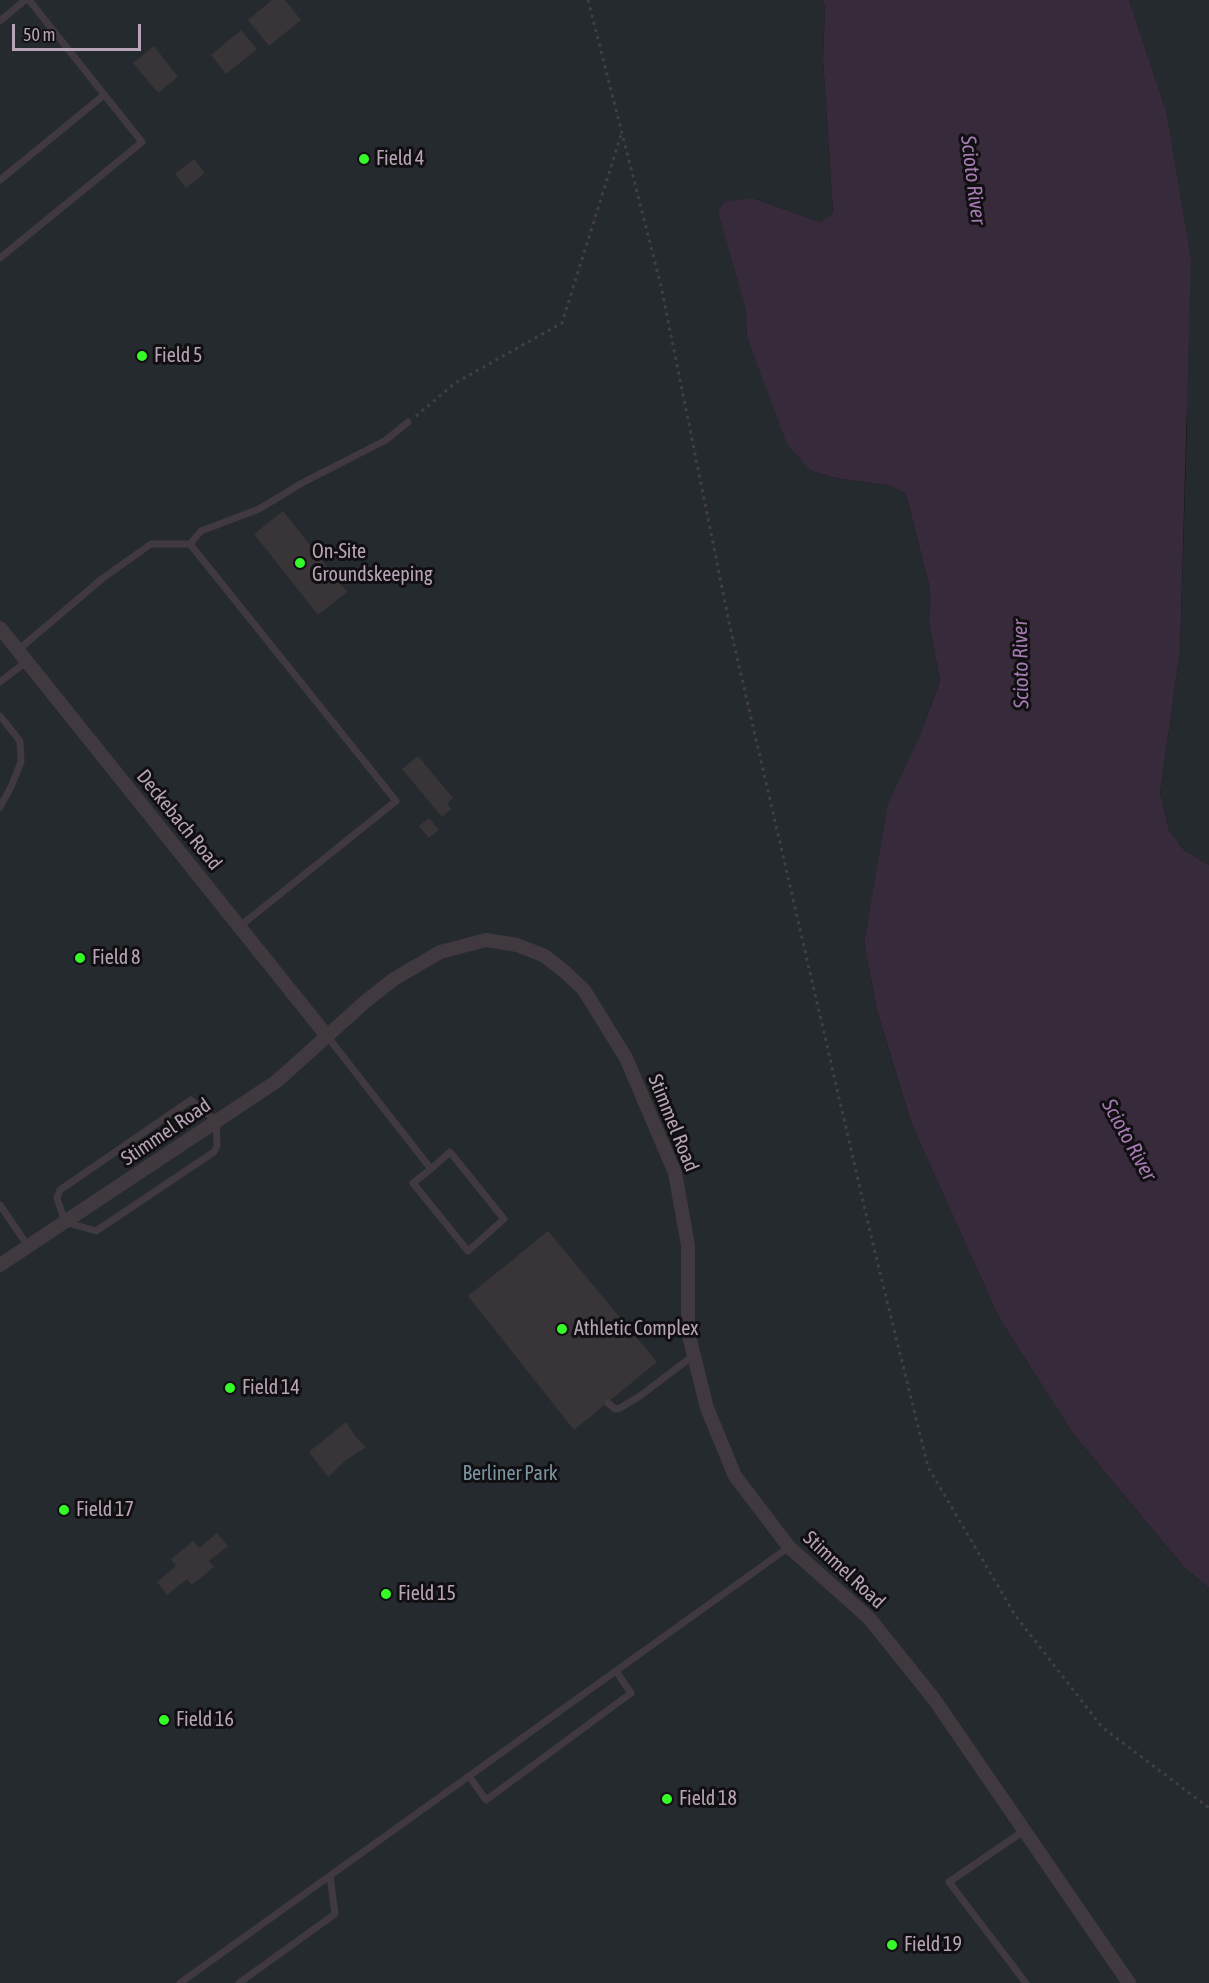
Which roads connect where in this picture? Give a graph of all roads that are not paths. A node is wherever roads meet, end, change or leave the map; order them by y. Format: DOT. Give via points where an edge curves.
graph roads {
  1 [pos="27,0"];
  2 [pos="0,21"];
  3 [pos="104,94"];
  4 [pos="0,180"];
  5 [pos="0,258"];
  6 [pos="408,422"];
  7 [pos="190,544"];
  8 [pos="0,628"];
  9 [pos="18,650"];
  10 [pos="27,661"];
  11 [pos="0,682"];
  12 [pos="0,716"];
  13 [pos="0,807"];
  14 [pos="240,927"];
  15 [pos="327,1036"];
  16 [pos="216,1121"];
  17 [pos="432,1168"];
  18 [pos="0,1205"];
  19 [pos="65,1222"];
  20 [pos="28,1246"];
  21 [pos="0,1265"];
  22 [pos="694,1355"];
  23 [pos="608,1403"];
  24 [pos="789,1547"];
  25 [pos="616,1671"];
  26 [pos="469,1776"];
  27 [pos="1025,1830"];
  28 [pos="330,1876"];
  29 [pos="180,1983"];
  30 [pos="239,1983"];
  31 [pos="1026,1983"];
  32 [pos="1129,1983"];
  1 -- 2 [label="lane"];
  1 -- 3 [label="lane"];
  3 -- 4 [label="lane"];
  3 -- 5 [label="lane" via="142,142"];
  6 -- 7 [label="lane" via="387,440 260,509 201,531"];
  7 -- 9 [label="lane" via="151,544 103,578"];
  7 -- 14 [label="lane" via="396,801"];
  8 -- 9 [label="street, Deckebach Road"];
  9 -- 10 [label="street, Deckebach Road"];
  10 -- 11 [label="lane"];
  10 -- 14 [label="street, Deckebach Road"];
  12 -- 13 [label="lane" via="21,741 21,762"];
  14 -- 15 [label="street, Deckebach Road"];
  15 -- 16 [label="street, Stimmel Road" via="277,1081"];
  15 -- 17 [label="lane"];
  15 -- 22 [label="street, Stimmel Road" via="394,980 440,952 461,945 486,940 517,945 545,956 565,972 584,990 626,1058 675,1173 688,1245 688,1332"];
  16 -- 19 [label="street, Stimmel Road"];
  16 -- 19 [label="lane" via="214,1152 96,1231"];
  16 -- 19 [label="lane" via="194,1101 187,1101 60,1190 57,1198"];
  17 -- 17 [label="lane" via="413,1183 468,1251 504,1219 450,1152"];
  18 -- 20 [label="lane"];
  19 -- 20 [label="street, Stimmel Road"];
  20 -- 21 [label="street, Stimmel Road"];
  22 -- 23 [label="lane" via="620,1408"];
  22 -- 24 [label="street, Stimmel Road" via="707,1408 735,1476"];
  24 -- 25 [label="lane"];
  24 -- 27 [label="street, Stimmel Road" via="869,1618 934,1699"];
  25 -- 26 [label="lane"];
  25 -- 26 [label="lane" via="631,1693 486,1800"];
  26 -- 28 [label="lane"];
  27 -- 31 [label="lane" via="949,1882"];
  27 -- 32 [label="street, Stimmel Road"];
  28 -- 29 [label="lane"];
  28 -- 30 [label="lane" via="335,1914"];
}
